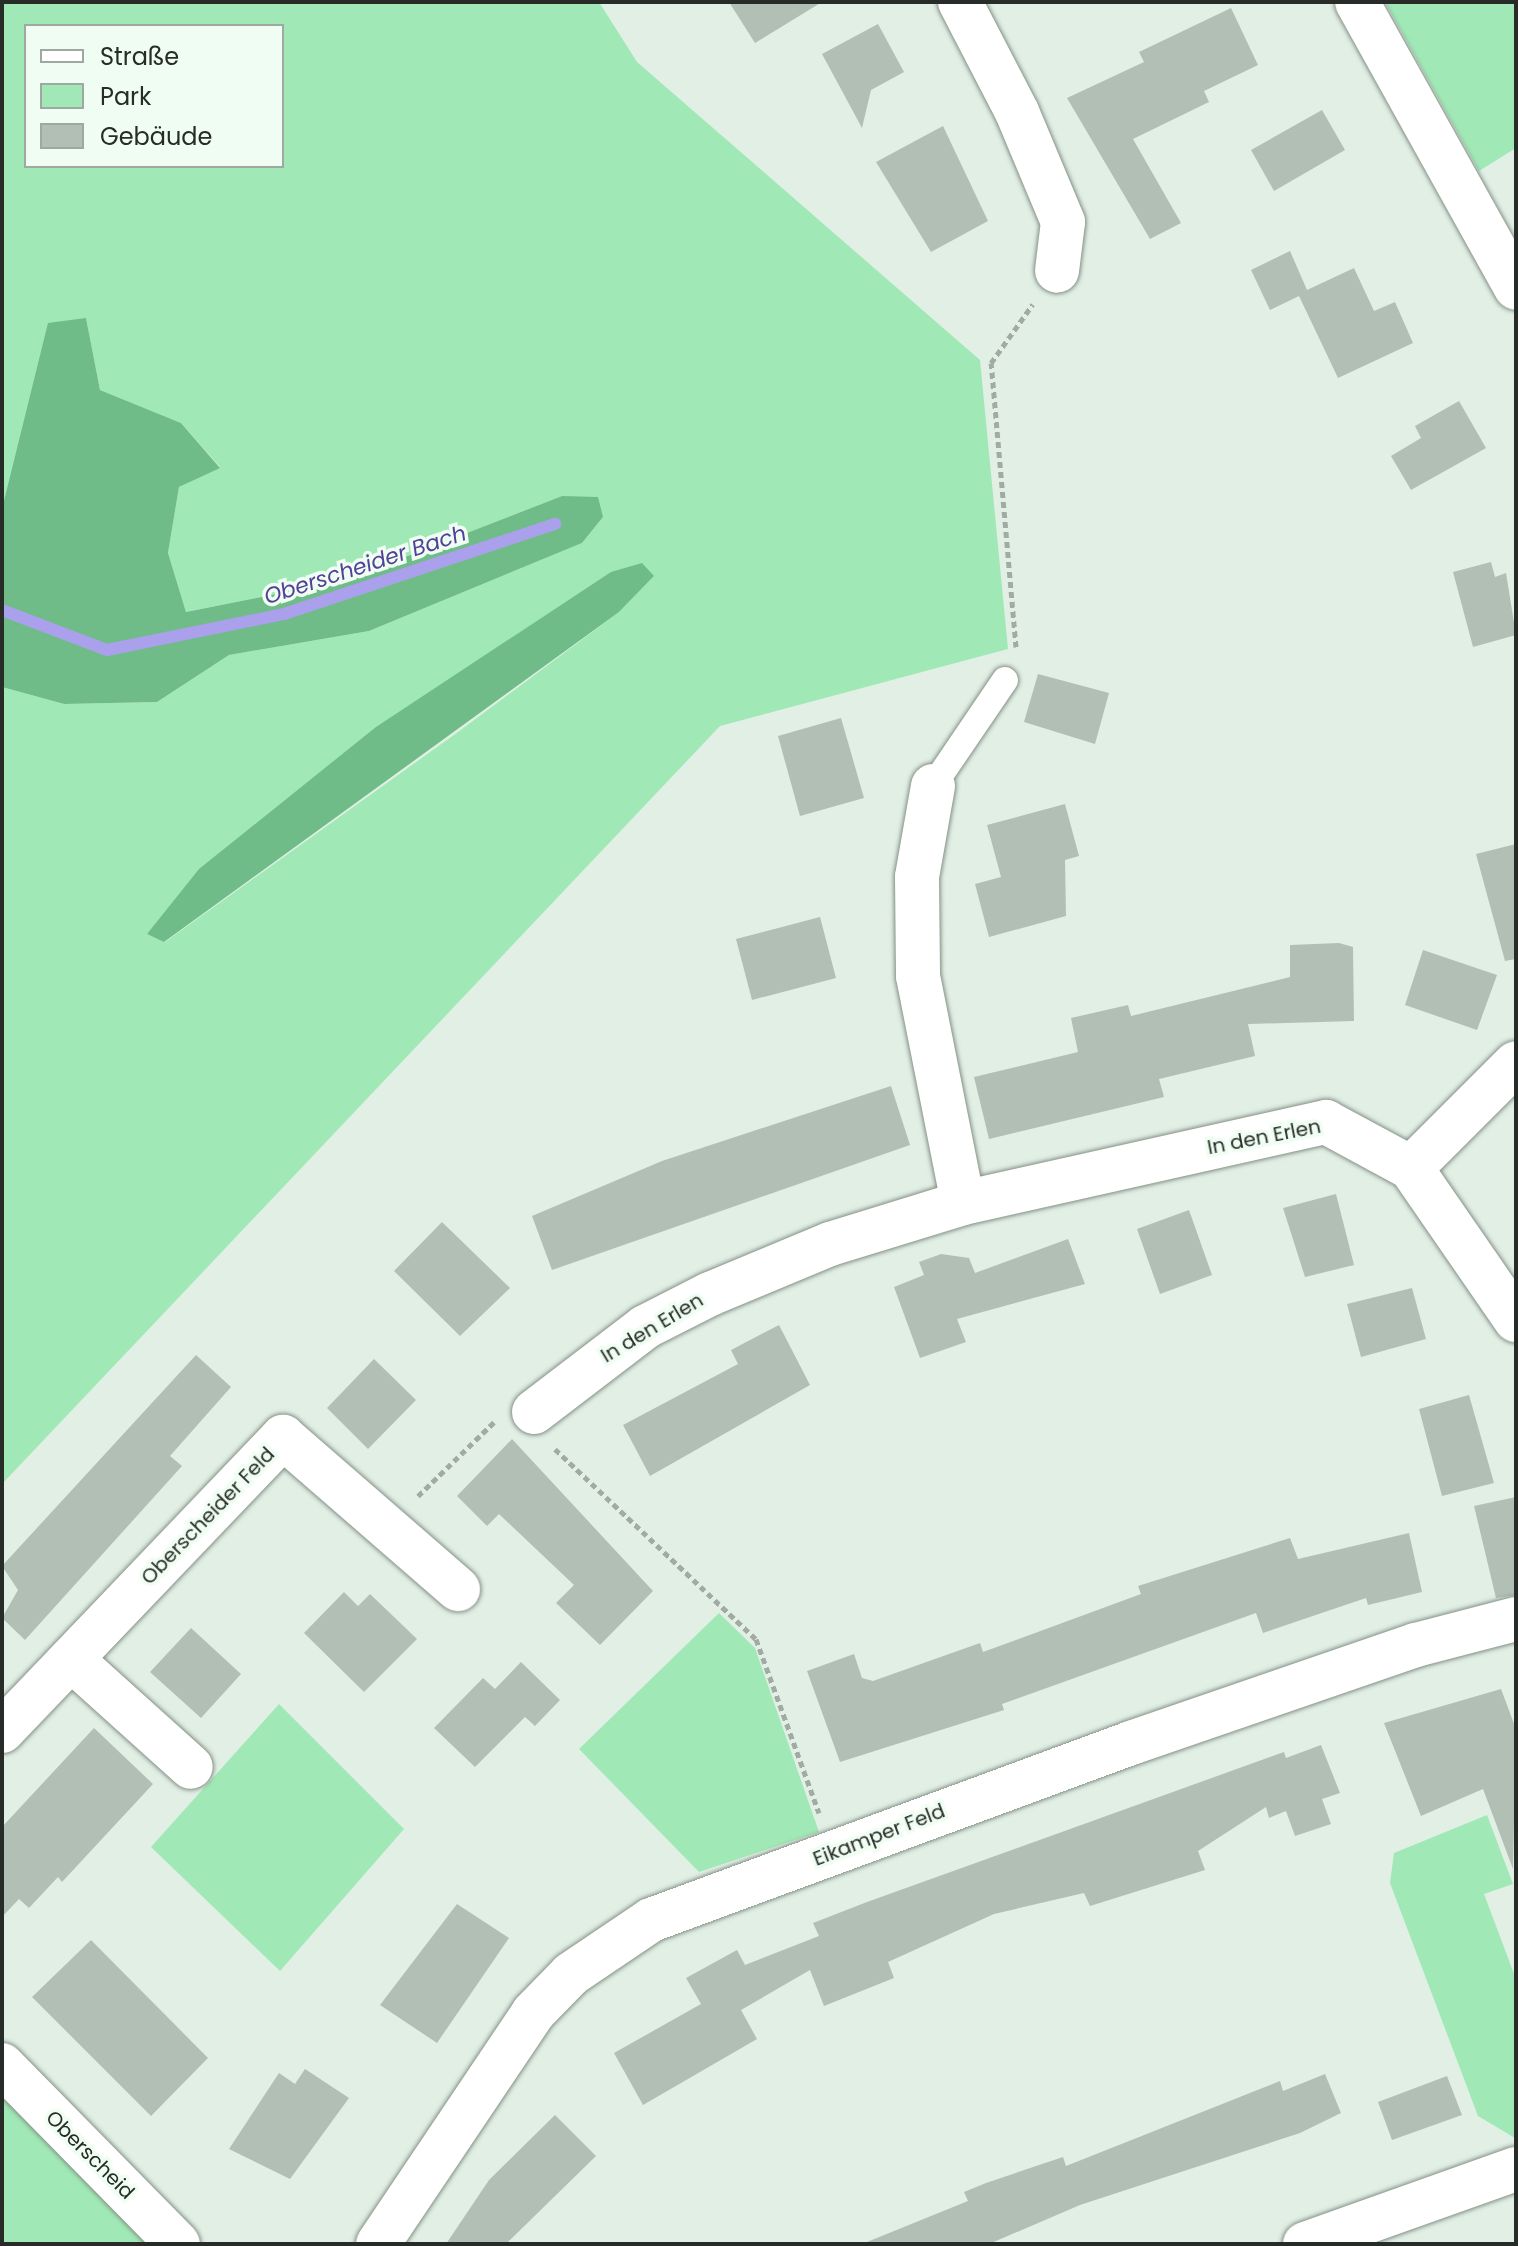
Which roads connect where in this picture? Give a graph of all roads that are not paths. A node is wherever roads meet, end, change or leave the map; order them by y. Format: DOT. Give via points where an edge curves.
graph roads {
  1 [pos="960,2"];
  2 [pos="1357,2"];
  3 [pos="1057,271"];
  4 [pos="1516,288"];
  5 [pos="1005,680"];
  6 [pos="933,786"];
  7 [pos="1516,1063"];
  8 [pos="1411,1168"];
  9 [pos="963,1203"];
  10 [pos="1516,1320"];
  11 [pos="530,1416"];
  12 [pos="458,1589"];
  13 [pos="1516,1619"];
  14 [pos="71,1659"];
  15 [pos="2,1731"];
  16 [pos="191,1767"];
  17 [pos="2,2065"];
  18 [pos="1516,2169"];
  19 [pos="178,2244"];
  20 [pos="378,2244"];
  21 [pos="1305,2244"];
  1 -- 3 [label="street" via="1017,112 1063,222"];
  2 -- 4 [label="street"];
  5 -- 6 [label="lane"];
  6 -- 9 [label="street" via="917,877 918,976"];
  7 -- 8 [label="street"];
  8 -- 9 [label="street, In den Erlen" via="1326,1122"];
  8 -- 10 [label="street"];
  9 -- 11 [label="street, In den Erlen" via="830,1244 710,1294 645,1327"];
  12 -- 14 [label="street, Oberscheider Feld" via="283,1437"];
  13 -- 20 [label="street, Eikamper Feld" via="1401,1650 651,1920 571,1974 509,2045"];
  14 -- 15 [label="street, Oberscheider Feld"];
  14 -- 16 [label="street"];
  17 -- 19 [label="street, Oberscheid"];
  18 -- 21 [label="street"];
}
